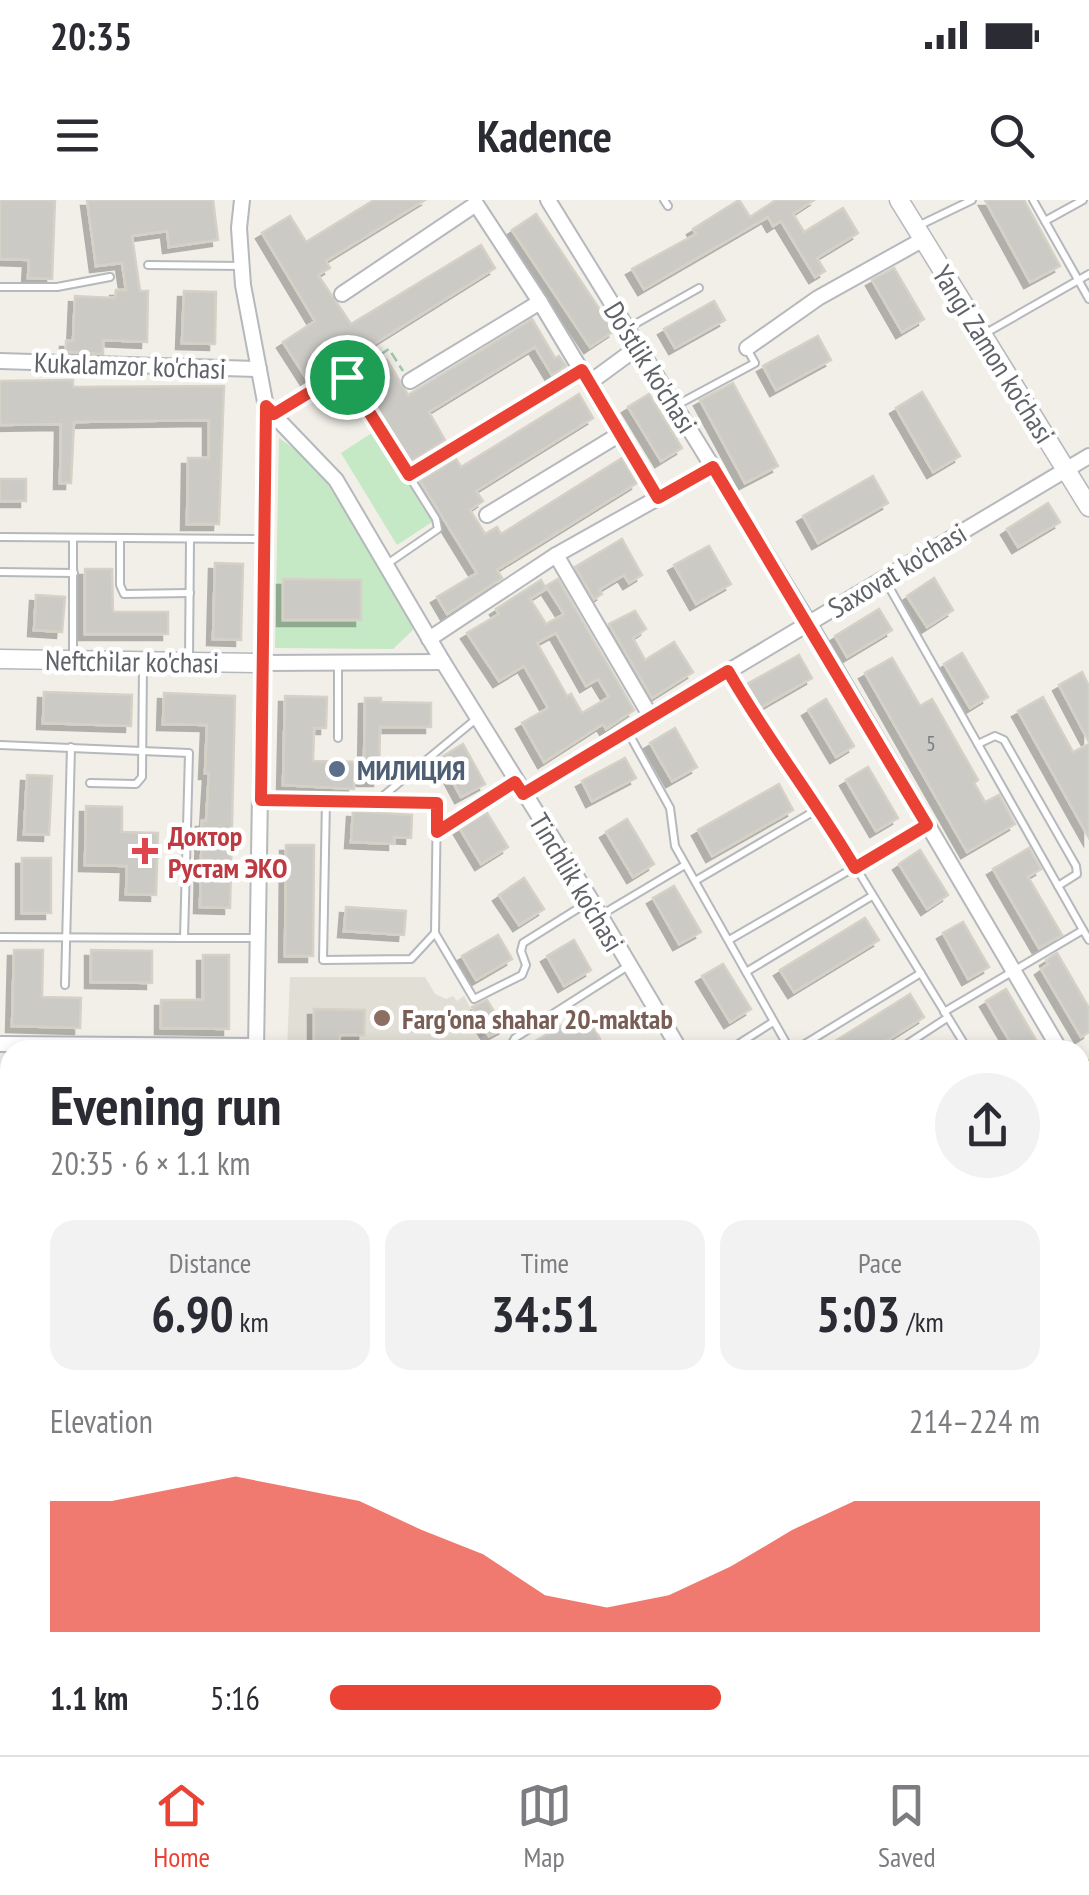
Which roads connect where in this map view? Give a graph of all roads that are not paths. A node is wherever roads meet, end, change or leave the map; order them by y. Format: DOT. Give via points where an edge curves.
graph roads {
  1 [pos="242,200"];
  2 [pos="549,200"];
  3 [pos="899,200"];
  4 [pos="972,200"];
  5 [pos="1033,200"];
  6 [pos="1083,200"];
  7 [pos="1045,221"];
  8 [pos="919,234"];
  9 [pos="148,265"];
  10 [pos="242,266"];
  11 [pos="1089,274"];
  12 [pos="110,277"];
  13 [pos="1078,280"];
  14 [pos="0,287"];
  15 [pos="699,288"];
  16 [pos="342,294"];
  17 [pos="1089,299"];
  18 [pos="540,302"];
  19 [pos="627,328"];
  20 [pos="982,336"];
  21 [pos="638,346"];
  22 [pos="746,348"];
  23 [pos="0,361"];
  24 [pos="259,368"];
  25 [pos="585,376"];
  26 [pos="410,381"];
  27 [pos="675,406"];
  28 [pos="270,410"];
  29 [pos="620,434"];
  30 [pos="1089,456"];
  31 [pos="713,467"];
  32 [pos="1066,469"];
  33 [pos="409,475"];
  34 [pos="658,498"];
  35 [pos="1089,507"];
  36 [pos="487,515"];
  37 [pos="0,537"];
  38 [pos="73,538"];
  39 [pos="120,538"];
  40 [pos="265,538"];
  41 [pos="190,540"];
  42 [pos="556,556"];
  43 [pos="386,565"];
  44 [pos="0,572"];
  45 [pos="74,573"];
  46 [pos="884,578"];
  47 [pos="190,593"];
  48 [pos="809,623"];
  49 [pos="429,639"];
  50 [pos="0,659"];
  51 [pos="72,660"];
  52 [pos="143,661"];
  53 [pos="189,662"];
  54 [pos="442,662"];
  55 [pos="264,663"];
  56 [pos="338,663"];
  57 [pos="728,671"];
  58 [pos="477,718"];
  59 [pos="650,718"];
  60 [pos="628,731"];
  61 [pos="338,738"];
  62 [pos="978,744"];
  63 [pos="0,745"];
  64 [pos="71,747"];
  65 [pos="143,750"];
  66 [pos="90,783"];
  67 [pos="519,788"];
  68 [pos="261,800"];
  69 [pos="326,800"];
  70 [pos="377,801"];
  71 [pos="818,809"];
  72 [pos="927,825"];
  73 [pos="437,832"];
  74 [pos="685,864"];
  75 [pos="855,868"];
  76 [pos="695,881"];
  77 [pos="1058,886"];
  78 [pos="872,896"];
  79 [pos="592,900"];
  80 [pos="600,916"];
  81 [pos="1082,930"];
  82 [pos="436,933"];
  83 [pos="0,938"];
  84 [pos="66,938"];
  85 [pos="184,938"];
  86 [pos="258,938"];
  87 [pos="728,940"];
  88 [pos="1089,940"];
  89 [pos="628,966"];
  90 [pos="746,972"];
  91 [pos="1014,972"];
  92 [pos="921,973"];
  93 [pos="65,985"];
  94 [pos="945,1015"];
  95 [pos="774,1022"];
  96 [pos="256,1040"];
  97 [pos="514,1040"];
  98 [pos="674,1040"];
  99 [pos="745,1040"];
  100 [pos="786,1040"];
  101 [pos="810,1040"];
  102 [pos="911,1040"];
  103 [pos="961,1040"];
  104 [pos="1054,1040"];
  1 -- 10 [label="street"];
  2 -- 19 [label="street, Do'stlik ko'chasi"];
  3 -- 8 [label="street, Yangi Zamon ko'chasi"];
  4 -- 8 [label="lane"];
  5 -- 7 [label="lane"];
  6 -- 7 [label="lane"];
  7 -- 13 [label="lane"];
  8 -- 20 [label="street, Yangi Zamon ko'chasi"];
  8 -- 22 [label="street"];
  9 -- 10 [label="lane"];
  10 -- 24 [label="street"];
  11 -- 13 [label="lane"];
  12 -- 14 [label="lane" via="58,287"];
  13 -- 17 [label="lane"];
  13 -- 20 [label="lane"];
  15 -- 19 [label="lane"];
  16 -- 18 [label="street" via="476,204"];
  18 -- 25 [label="street"];
  18 -- 26 [label="street"];
  19 -- 21 [label="street, Do'stlik ko'chasi"];
  20 -- 32 [label="street, Yangi Zamon ko'chasi"];
  21 -- 25 [label="street"];
  21 -- 27 [label="street, Do'stlik ko'chasi"];
  22 -- 27 [label="lane" via="755,363"];
  23 -- 24 [label="street, Kukalamzor ko'chasi"];
  24 -- 28 [label="street"];
  25 -- 29 [label="street"];
  25 -- 33 [label="street"];
  27 -- 31 [label="street, Do'stlik ko'chasi"];
  28 -- 33 [label="lane" via="338,375 347,377"];
  28 -- 40 [label="street"];
  28 -- 43 [label="street, Tinchlik ko'chasi" via="336,480"];
  29 -- 34 [label="street"];
  29 -- 36 [label="street"];
  30 -- 32 [label="street, Saxovat ko'chasi"];
  31 -- 34 [label="street"];
  31 -- 48 [label="street, Do'stlik ko'chasi"];
  32 -- 35 [label="street, Yangi Zamon ko'chasi"];
  32 -- 46 [label="street, Saxovat ko'chasi"];
  33 -- 43 [label="lane" via="438,529"];
  34 -- 42 [label="street"];
  37 -- 38 [label="lane"];
  38 -- 39 [label="lane"];
  38 -- 45 [label="lane"];
  39 -- 41 [label="lane"];
  39 -- 47 [label="lane" via="124,594"];
  40 -- 41 [label="lane"];
  40 -- 55 [label="street"];
  41 -- 47 [label="lane"];
  42 -- 49 [label="street"];
  42 -- 59 [label="street"];
  43 -- 49 [label="street, Tinchlik ko'chasi"];
  44 -- 45 [label="lane"];
  45 -- 51 [label="lane"];
  46 -- 48 [label="street, Saxovat ko'chasi"];
  46 -- 62 [label="lane"];
  47 -- 53 [label="lane"];
  48 -- 57 [label="street, Saxovat ko'chasi"];
  48 -- 72 [label="street, Do'stlik ko'chasi"];
  49 -- 54 [label="street, Tinchlik ko'chasi"];
  50 -- 51 [label="street, Neftchilar ko'chasi"];
  51 -- 52 [label="street, Neftchilar ko'chasi"];
  52 -- 53 [label="street, Neftchilar ko'chasi"];
  52 -- 65 [label="lane"];
  53 -- 55 [label="street, Neftchilar ko'chasi"];
  54 -- 56 [label="street"];
  54 -- 58 [label="street, Tinchlik ko'chasi"];
  55 -- 56 [label="street"];
  55 -- 68 [label="street"];
  56 -- 61 [label="lane"];
  57 -- 59 [label="street, Saxovat ko'chasi"];
  57 -- 71 [label="lane"];
  58 -- 67 [label="street, Tinchlik ko'chasi"];
  58 -- 70 [label="lane"];
  59 -- 60 [label="street, Saxovat ko'chasi"];
  60 -- 67 [label="street, Saxovat ko'chasi"];
  60 -- 74 [label="lane" via="670,808 674,846"];
  62 -- 77 [label="lane"];
  62 -- 77 [label="lane" via="995,736 1004,740 1076,866 1077,874"];
  63 -- 64 [label="lane"];
  64 -- 65 [label="lane"];
  64 -- 84 [label="lane"];
  65 -- 66 [label="lane" via="136,784"];
  65 -- 85 [label="lane" via="189,752"];
  67 -- 73 [label="lane"];
  67 -- 79 [label="street, Tinchlik ko'chasi"];
  68 -- 69 [label="lane"];
  68 -- 86 [label="street"];
  69 -- 70 [label="lane"];
  69 -- 82 [label="lane" via="322,960 411,959"];
  70 -- 73 [label="lane" via="437,803"];
  71 -- 75 [label="lane"];
  71 -- 76 [label="lane"];
  72 -- 75 [label="lane"];
  72 -- 91 [label="street, Do'stlik ko'chasi"];
  73 -- 82 [label="lane"];
  74 -- 76 [label="lane"];
  74 -- 80 [label="lane"];
  75 -- 78 [label="lane"];
  75 -- 87 [label="lane"];
  76 -- 87 [label="lane"];
  77 -- 81 [label="lane"];
  78 -- 90 [label="lane"];
  78 -- 92 [label="lane"];
  79 -- 80 [label="street, Tinchlik ko'chasi"];
  79 -- 82 [label="lane" via="522,943 522,975 474,999"];
  80 -- 89 [label="street, Tinchlik ko'chasi"];
  81 -- 88 [label="lane"];
  81 -- 91 [label="lane"];
  83 -- 84 [label="lane"];
  84 -- 85 [label="lane"];
  84 -- 93 [label="lane"];
  85 -- 86 [label="lane"];
  86 -- 96 [label="street"];
  87 -- 90 [label="lane"];
  89 -- 97 [label="lane"];
  89 -- 98 [label="street, Tinchlik ko'chasi"];
  90 -- 95 [label="lane"];
  91 -- 94 [label="lane"];
  91 -- 104 [label="street, Do'stlik ko'chasi"];
  92 -- 94 [label="lane"];
  92 -- 101 [label="lane"];
  94 -- 102 [label="lane"];
  94 -- 103 [label="lane"];
  95 -- 99 [label="lane"];
  95 -- 100 [label="lane"];
}
